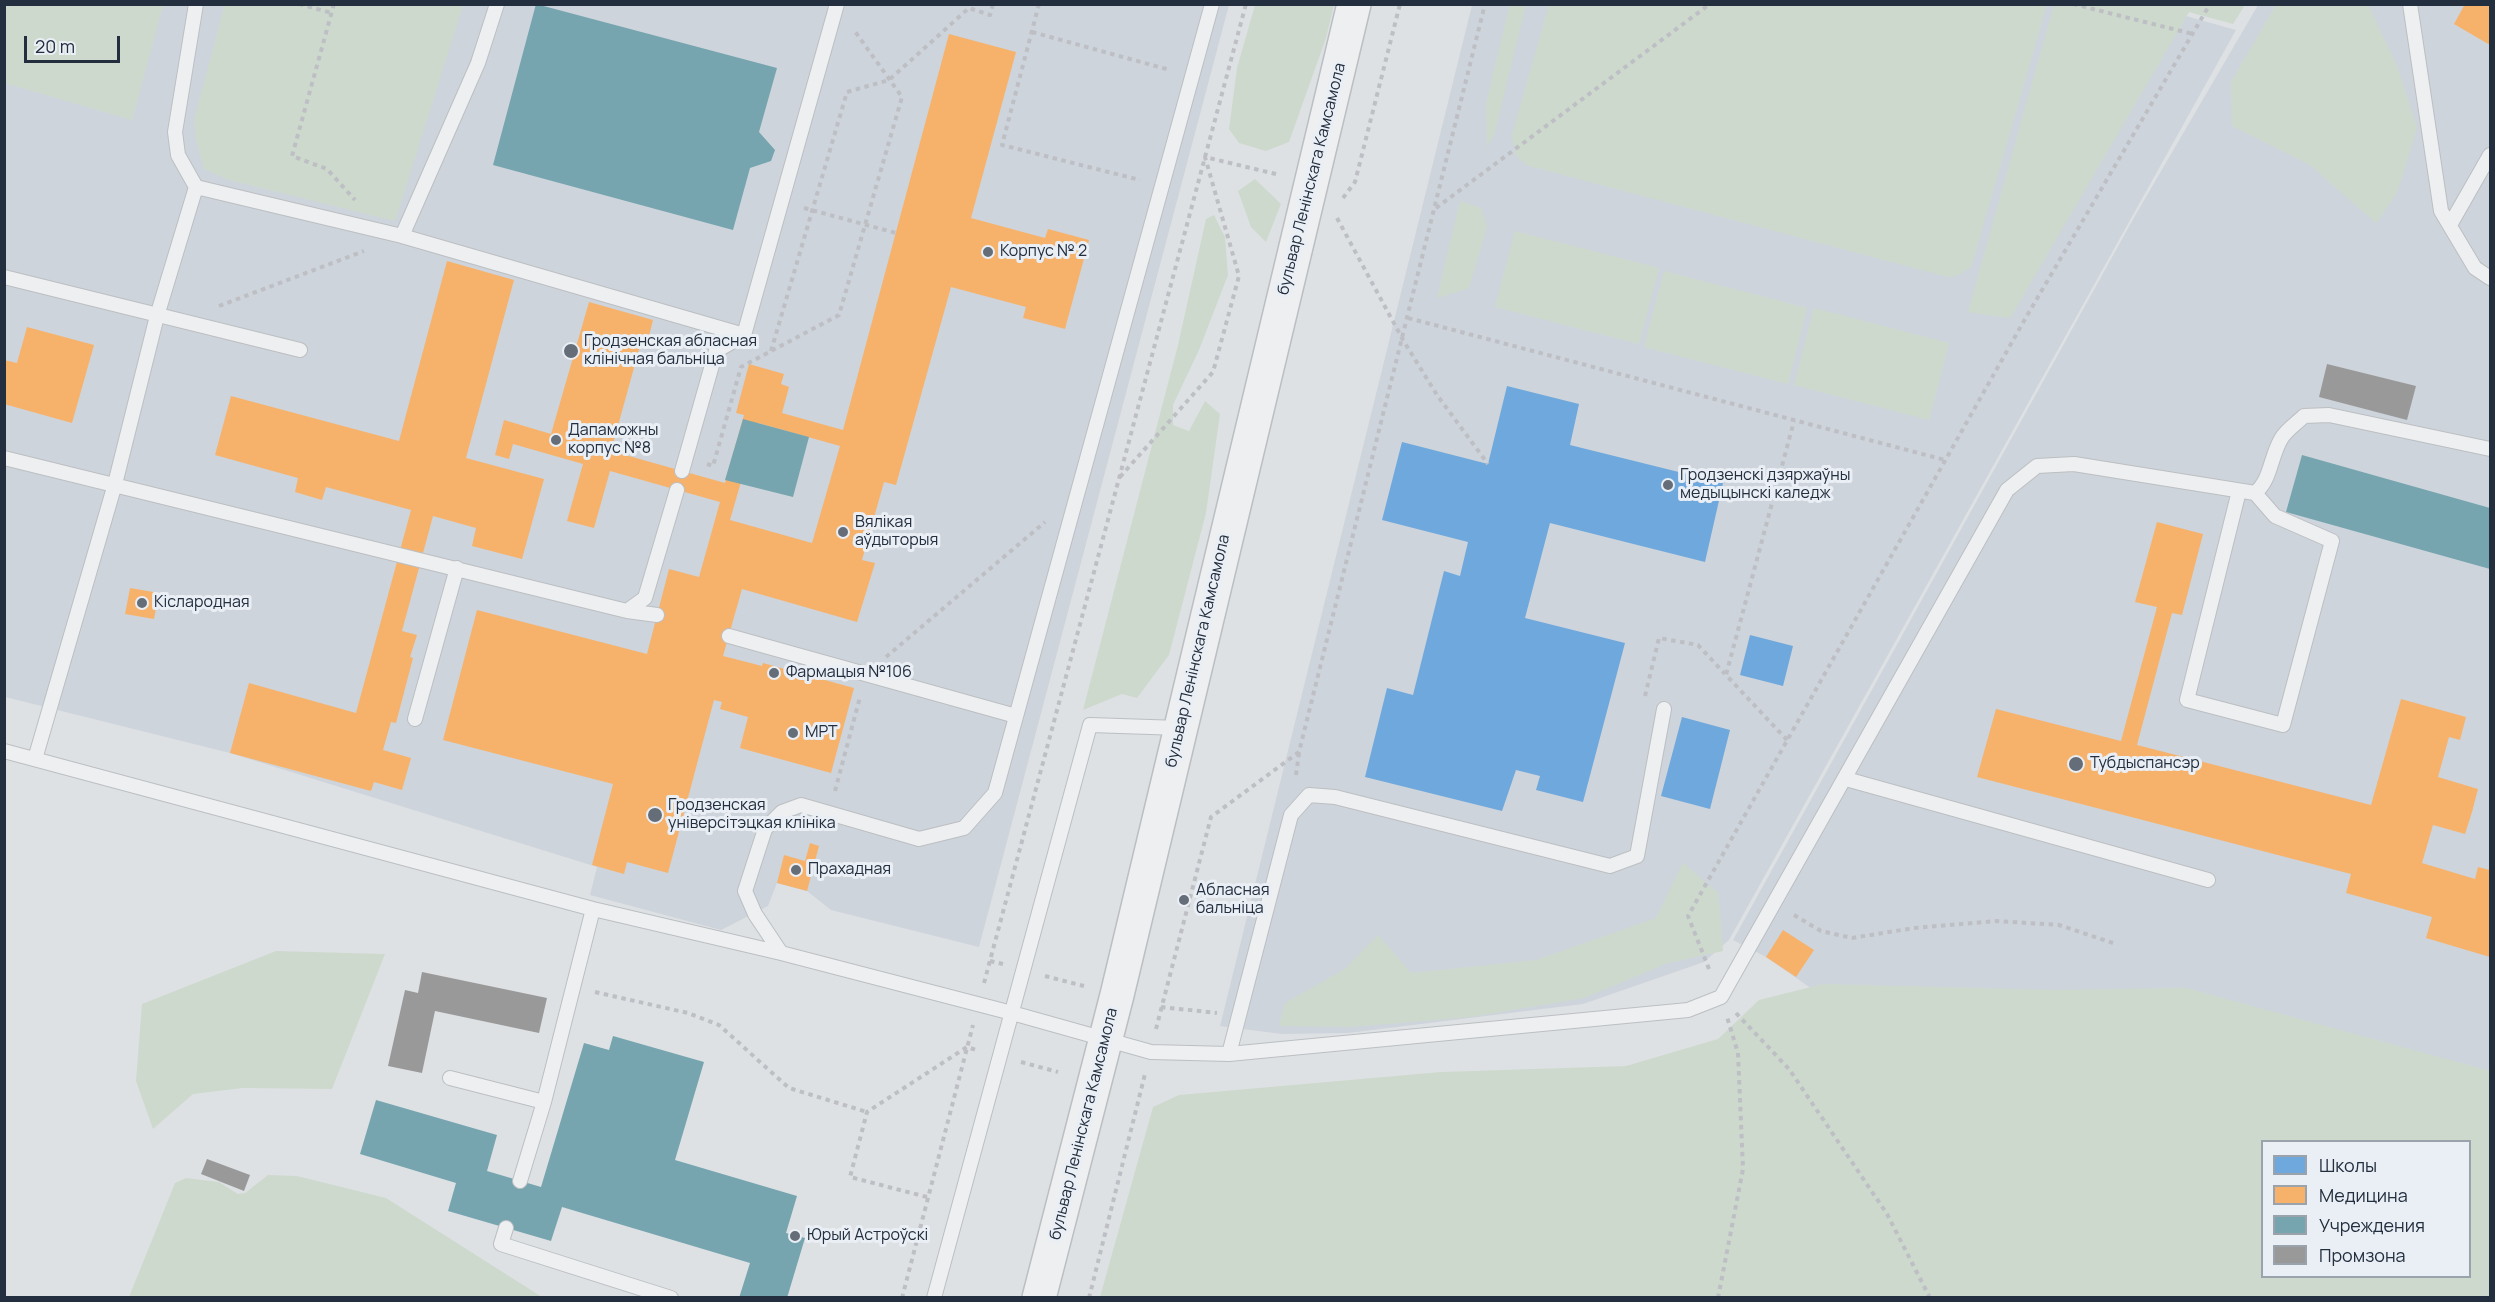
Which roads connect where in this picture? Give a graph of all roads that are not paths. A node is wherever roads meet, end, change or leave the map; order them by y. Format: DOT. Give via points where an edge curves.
graph roads {
  1 [pos="196,4"];
  2 [pos="497,4"];
  3 [pos="1212,4"];
  4 [pos="1354,4"];
  5 [pos="2410,4"];
  6 [pos="837,5"];
  7 [pos="2490,155"];
  8 [pos="196,187"];
  9 [pos="2450,225"];
  10 [pos="402,236"];
  11 [pos="4,278"];
  12 [pos="2490,278"];
  13 [pos="157,316"];
  14 [pos="744,334"];
  15 [pos="300,350"];
  16 [pos="2490,449"];
  17 [pos="4,458"];
  18 [pos="684,464"];
  19 [pos="115,484"];
  20 [pos="677,490"];
  21 [pos="2239,491"];
  22 [pos="2255,493"];
  23 [pos="457,568"];
  24 [pos="627,611"];
  25 [pos="657,615"];
  26 [pos="729,636"];
  27 [pos="1664,710"];
  28 [pos="1016,716"];
  29 [pos="415,719"];
  30 [pos="1180,728"];
  31 [pos="4,751"];
  32 [pos="35,759"];
  33 [pos="1846,779"];
  34 [pos="2208,880"];
  35 [pos="593,909"];
  36 [pos="781,953"];
  37 [pos="1012,1013"];
  38 [pos="1106,1040"];
  39 [pos="1229,1054"];
  40 [pos="450,1078"];
  41 [pos="544,1102"];
  42 [pos="520,1181"];
  43 [pos="506,1228"];
  44 [pos="670,1298"];
  45 [pos="934,1298"];
  46 [pos="1039,1298"];
  1 -- 8 [label="lane" via="175,132 178,155"];
  2 -- 10 [label="lane" via="478,63"];
  3 -- 28 [label="lane"];
  4 -- 30 [label="street, бульвар Ленінскага Камсамола"];
  5 -- 9 [label="lane" via="2441,211"];
  6 -- 14 [label="lane"];
  7 -- 9 [label="lane"];
  8 -- 10 [label="lane"];
  8 -- 13 [label="lane"];
  9 -- 12 [label="lane" via="2475,268"];
  10 -- 14 [label="lane"];
  11 -- 13 [label="lane"];
  13 -- 15 [label="lane"];
  13 -- 19 [label="lane"];
  14 -- 18 [label="lane" via="716,351"];
  16 -- 22 [label="lane" via="2329,415 2304,416 2282,437 2265,485"];
  17 -- 19 [label="lane"];
  19 -- 23 [label="lane"];
  19 -- 32 [label="lane"];
  20 -- 24 [label="lane" via="645,598"];
  21 -- 22 [label="lane"];
  21 -- 22 [label="lane" via="2187,700 2283,725 2332,541 2275,516"];
  21 -- 33 [label="lane" via="2074,464 2037,466 2007,490"];
  23 -- 24 [label="lane"];
  23 -- 29 [label="lane"];
  24 -- 25 [label="lane"];
  26 -- 28 [label="lane"];
  27 -- 39 [label="lane" via="1636,856 1610,866 1335,797 1309,795 1291,815"];
  28 -- 36 [label="lane" via="995,793 964,828 919,838 801,805 782,812 765,829 745,891"];
  30 -- 37 [label="lane" via="1090,725"];
  30 -- 38 [label="street, бульвар Ленінскага Камсамола"];
  31 -- 32 [label="lane"];
  32 -- 35 [label="lane"];
  33 -- 34 [label="lane"];
  33 -- 39 [label="lane" via="1721,997 1688,1010"];
  35 -- 36 [label="lane"];
  35 -- 41 [label="lane"];
  36 -- 37 [label="lane"];
  37 -- 38 [label="lane"];
  37 -- 45 [label="lane"];
  38 -- 39 [label="lane" via="1151,1052"];
  38 -- 46 [label="street, бульвар Ленінскага Камсамола"];
  40 -- 41 [label="lane"];
  41 -- 42 [label="lane"];
  43 -- 44 [label="lane" via="501,1244"];
}
